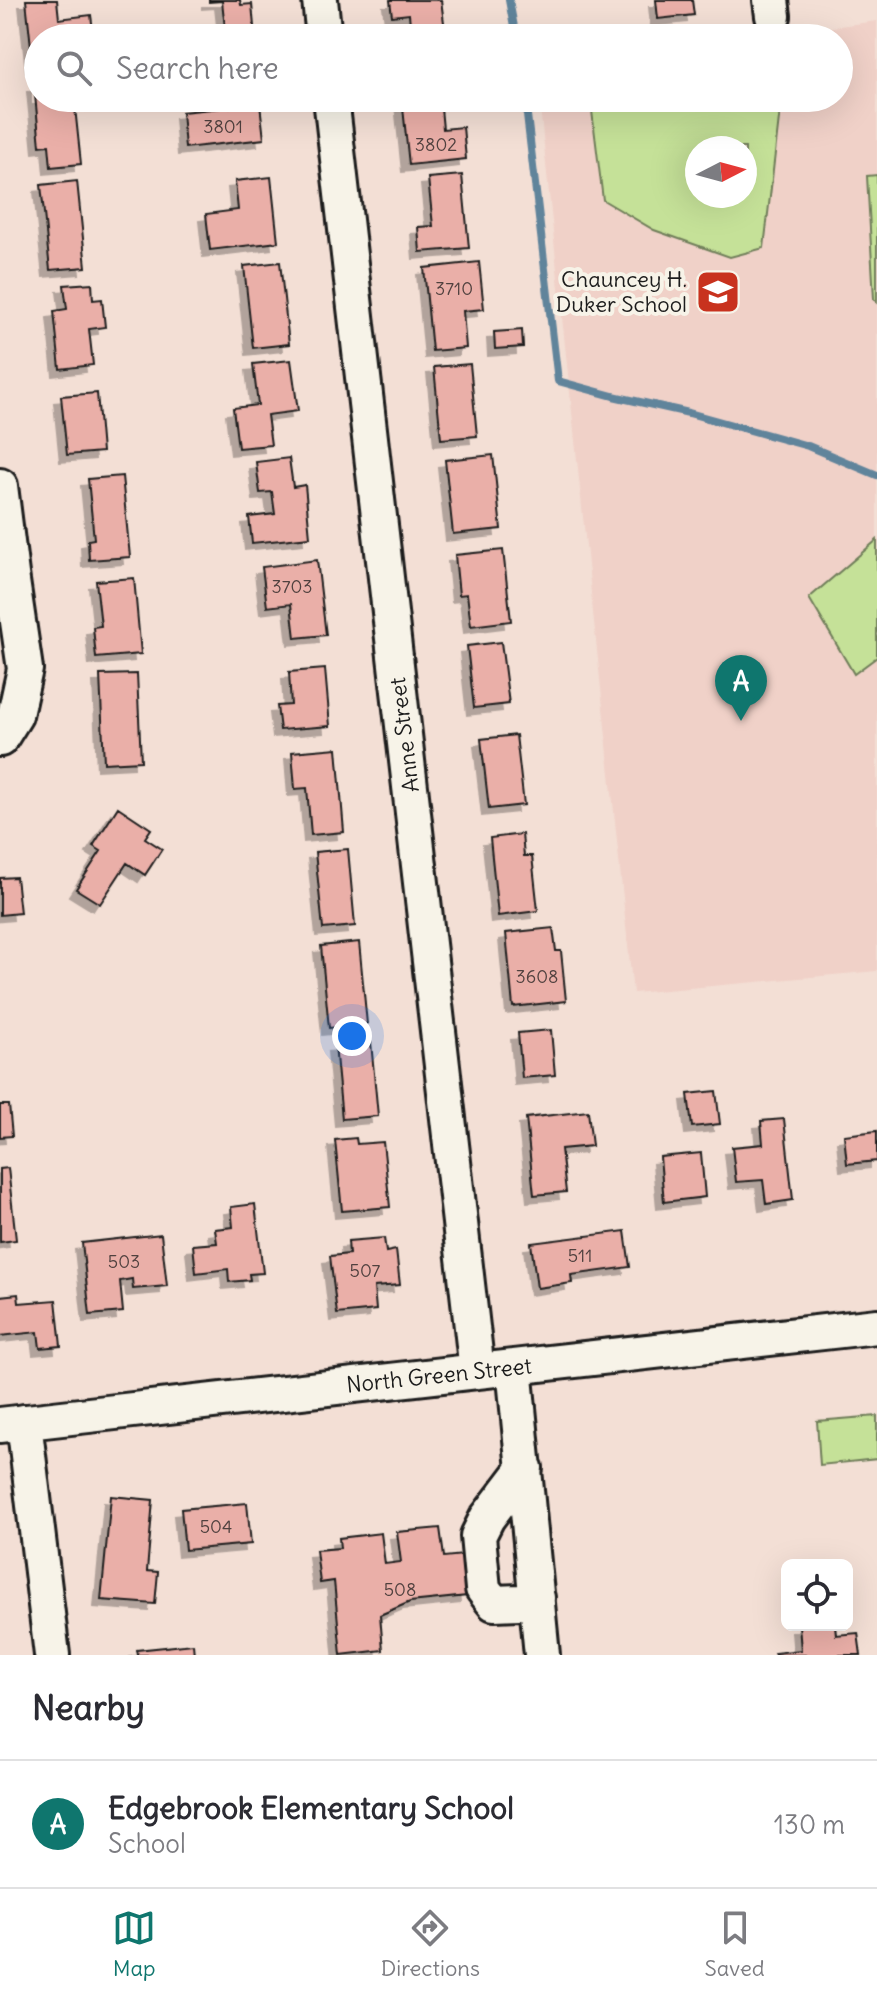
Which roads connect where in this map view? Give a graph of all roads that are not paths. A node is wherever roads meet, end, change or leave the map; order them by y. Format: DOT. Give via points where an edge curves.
graph roads {
  1 [pos="320,0"];
  2 [pos="323,24"];
  3 [pos="333,112"];
  4 [pos="0,486"];
  5 [pos="0,739"];
  6 [pos="877,1326"];
  7 [pos="514,1367"];
  8 [pos="477,1371"];
  9 [pos="12,1423"];
  10 [pos="525,1468"];
  11 [pos="537,1598"];
  12 [pos="52,1655"];
  13 [pos="542,1655"];
  1 -- 2 [label="street"];
  3 -- 8 [label="street, Anne Street"];
  4 -- 5 [label="street" via="25,669 15,715"];
  6 -- 7 [label="street, North Green Street"];
  7 -- 8 [label="street, North Green Street"];
  7 -- 10 [label="street"];
  8 -- 9 [label="street, North Green Street"];
  9 -- 12 [label="street"];
  10 -- 11 [label="street"];
  10 -- 11 [label="street" via="478,1536 479,1561 483,1589 494,1603"];
  11 -- 13 [label="street"];
}
